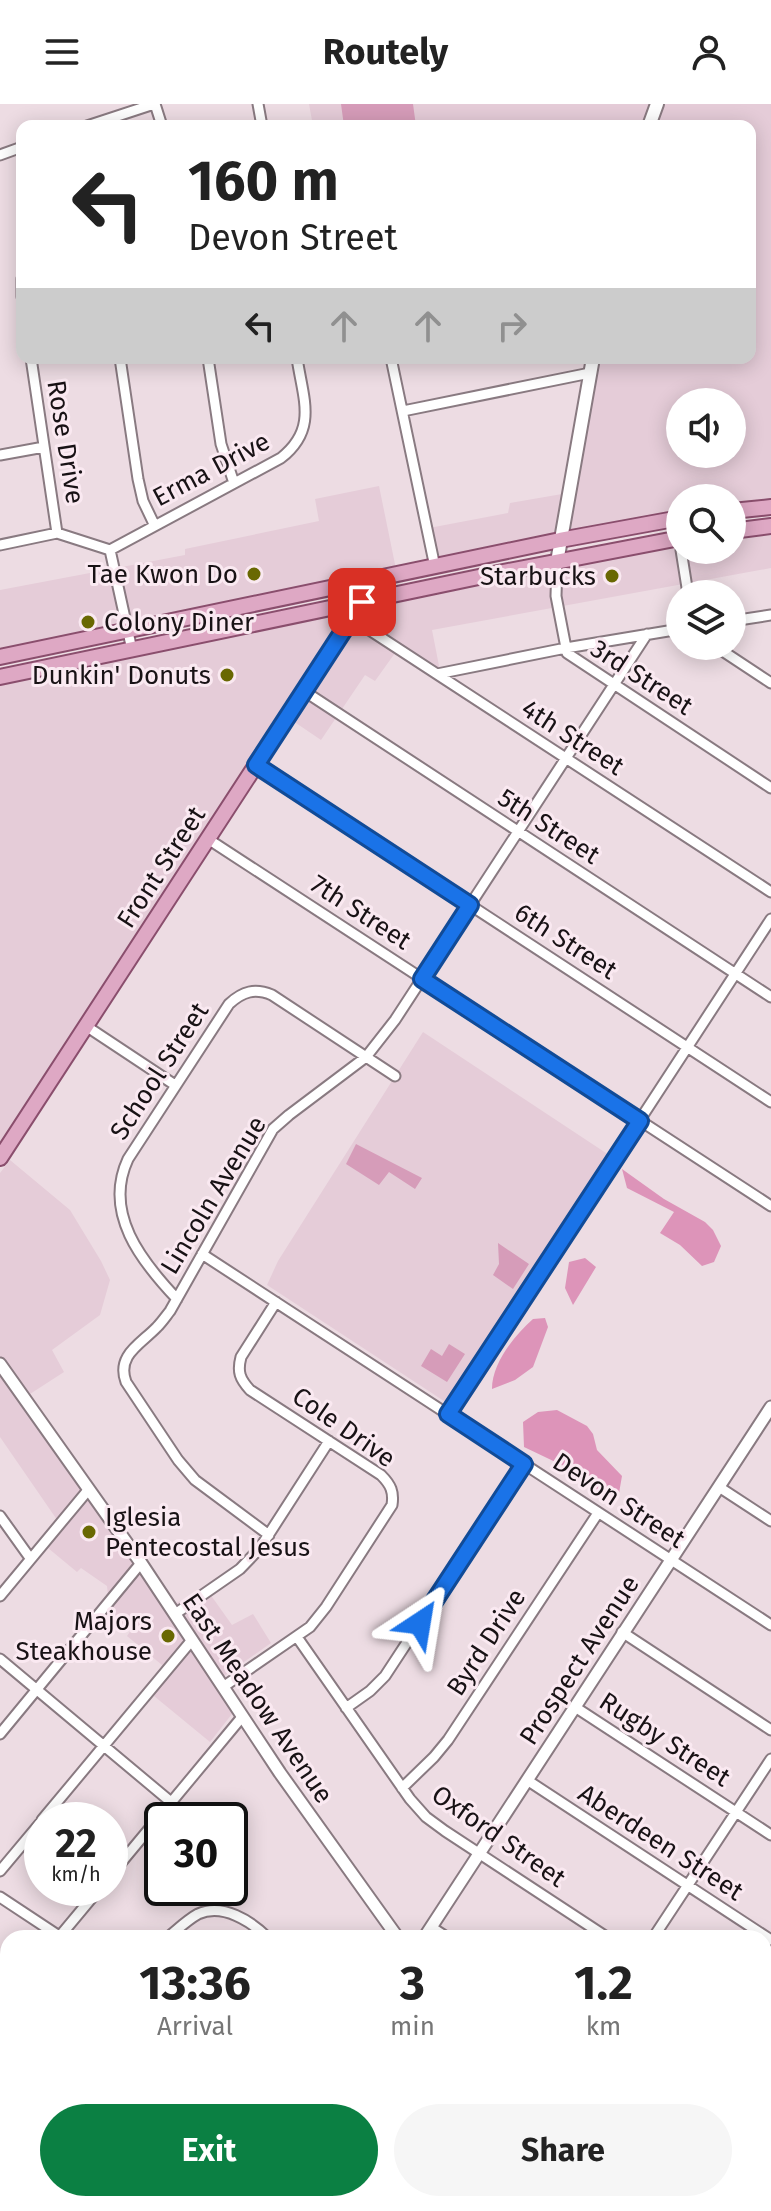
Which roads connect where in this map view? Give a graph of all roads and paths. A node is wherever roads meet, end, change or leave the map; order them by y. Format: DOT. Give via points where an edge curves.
graph roads {
  1 [pos="154,104"];
  2 [pos="105,120"];
  3 [pos="32,364"];
  4 [pos="121,364"];
  5 [pos="209,364"];
  6 [pos="298,364"];
  7 [pos="392,364"];
  8 [pos="592,364"];
  9 [pos="590,373"];
  10 [pos="403,411"];
  11 [pos="44,447"];
  12 [pos="0,455"];
  13 [pos="234,483"];
  14 [pos="771,507"];
  15 [pos="746,510"];
  16 [pos="666,521"];
  17 [pos="154,524"];
  18 [pos="771,526"];
  19 [pos="746,529"];
  20 [pos="57,533"];
  21 [pos="560,540"];
  22 [pos="666,541"];
  23 [pos="0,545"];
  24 [pos="110,550"];
  25 [pos="557,562"];
  26 [pos="435,567"];
  27 [pos="377,579"];
  28 [pos="362,602"];
  29 [pos="771,615"];
  30 [pos="351,618"];
  31 [pos="746,619"];
  32 [pos="128,631"];
  33 [pos="666,631"];
  34 [pos="647,634"];
  35 [pos="566,648"];
  36 [pos="132,650"];
  37 [pos="0,657"];
  38 [pos="736,660"];
  39 [pos="437,674"];
  40 [pos="0,677"];
  41 [pos="771,683"];
  42 [pos="614,685"];
  43 [pos="304,691"];
  44 [pos="566,759"];
  45 [pos="256,765"];
  46 [pos="771,788"];
  47 [pos="518,832"];
  48 [pos="208,839"];
  49 [pos="771,892"];
  50 [pos="470,905"];
  51 [pos="771,919"];
  52 [pos="735,973"];
  53 [pos="422,979"];
  54 [pos="771,997"];
  55 [pos="86,1026"];
  56 [pos="687,1047"];
  57 [pos="366,1057"];
  58 [pos="395,1076"];
  59 [pos="175,1085"];
  60 [pos="771,1102"];
  61 [pos="640,1121"];
  62 [pos="0,1158"];
  63 [pos="771,1206"];
  64 [pos="202,1254"];
  65 [pos="177,1299"];
  66 [pos="276,1302"];
  67 [pos="0,1364"];
  68 [pos="770,1412"];
  69 [pos="448,1414"];
  70 [pos="329,1441"];
  71 [pos="524,1464"];
  72 [pos="719,1487"];
  73 [pos="89,1489"];
  74 [pos="598,1513"];
  75 [pos="0,1516"];
  76 [pos="771,1521"];
  77 [pos="269,1535"];
  78 [pos="30,1558"];
  79 [pos="671,1560"];
  80 [pos="141,1563"];
  81 [pos="0,1596"];
  82 [pos="175,1614"];
  83 [pos="771,1625"];
  84 [pos="622,1632"];
  85 [pos="297,1637"];
  86 [pos="192,1640"];
  87 [pos="0,1659"];
  88 [pos="223,1687"];
  89 [pos="37,1690"];
  90 [pos="575,1707"];
  91 [pos="346,1708"];
  92 [pos="242,1717"];
  93 [pos="771,1730"];
  94 [pos="0,1734"];
  95 [pos="104,1745"];
  96 [pos="771,1759"];
  97 [pos="527,1780"];
  98 [pos="402,1788"];
  99 [pos="57,1802"];
  100 [pos="171,1802"];
  101 [pos="736,1812"];
  102 [pos="144,1835"];
  103 [pos="771,1835"];
  104 [pos="24,1842"];
  105 [pos="479,1853"];
  106 [pos="128,1854"];
  107 [pos="0,1871"];
  108 [pos="688,1885"];
  109 [pos="0,1897"];
  110 [pos="86,1906"];
  111 [pos="431,1927"];
  112 [pos="50,1930"];
  113 [pos="67,1930"];
  114 [pos="177,1930"];
  115 [pos="257,1930"];
  116 [pos="392,1930"];
  117 [pos="429,1930"];
  118 [pos="436,1930"];
  119 [pos="596,1930"];
  120 [pos="658,1930"];
  121 [pos="756,1930"];
  1 -- 2 [label="street"];
  3 -- 11 [label="street, Rose Drive"];
  4 -- 17 [label="street" via="138,479"];
  5 -- 13 [label="street" via="221,444"];
  6 -- 13 [label="street, Erma Drive" via="305,420 300,439 281,458"];
  7 -- 10 [label="street"];
  8 -- 9 [label="main road"];
  9 -- 10 [label="street"];
  9 -- 21 [label="main road"];
  10 -- 26 [label="street"];
  11 -- 12 [label="street"];
  11 -- 20 [label="street, Rose Drive"];
  13 -- 17 [label="street, Erma Drive"];
  14 -- 15 [label="main road"];
  16 -- 21 [label="main road"];
  17 -- 24 [label="street, Erma Drive"];
  18 -- 19 [label="main road"];
  20 -- 23 [label="street"];
  20 -- 24 [label="street"];
  21 -- 25 [label="main road"];
  21 -- 26 [label="main road"];
  22 -- 25 [label="main road"];
  24 -- 32 [label="street"];
  25 -- 28 [label="main road"];
  25 -- 35 [label="street, 3rd Street" via="556,596"];
  26 -- 27 [label="main road"];
  27 -- 28 [label="main road, Front Street"];
  27 -- 32 [label="main road"];
  28 -- 30 [label="main road, Front Street"];
  28 -- 36 [label="main road"];
  29 -- 31 [label="street"];
  30 -- 39 [label="street, 4th Street"];
  30 -- 43 [label="main road, Front Street"];
  32 -- 36 [label="street"];
  32 -- 37 [label="main road"];
  33 -- 34 [label="street"];
  34 -- 35 [label="street"];
  34 -- 42 [label="street, Lincoln Avenue"];
  35 -- 39 [label="street"];
  35 -- 42 [label="street, 3rd Street"];
  36 -- 40 [label="main road"];
  38 -- 41 [label="street"];
  39 -- 44 [label="street, 4th Street"];
  42 -- 44 [label="street, Lincoln Avenue"];
  42 -- 46 [label="street, 3rd Street"];
  43 -- 45 [label="main road, Front Street"];
  43 -- 47 [label="street, 5th Street"];
  44 -- 47 [label="street, Lincoln Avenue"];
  44 -- 49 [label="street, 4th Street"];
  45 -- 48 [label="main road, Front Street"];
  45 -- 50 [label="street, 6th Street"];
  47 -- 50 [label="street, Lincoln Avenue"];
  47 -- 52 [label="street, 5th Street"];
  48 -- 53 [label="street, 7th Street"];
  48 -- 55 [label="main road, Front Street"];
  50 -- 53 [label="street, Lincoln Avenue"];
  50 -- 56 [label="street, 6th Street"];
  51 -- 52 [label="street"];
  52 -- 54 [label="street, 5th Street"];
  52 -- 56 [label="street"];
  53 -- 57 [label="street, Lincoln Avenue"];
  53 -- 61 [label="street, 7th Street"];
  55 -- 59 [label="street"];
  55 -- 62 [label="main road, Front Street"];
  56 -- 60 [label="street, 6th Street"];
  56 -- 61 [label="street"];
  57 -- 58 [label="street"];
  57 -- 59 [label="street, School Street" via="272,995 250,991 238,996 220,1017"];
  57 -- 64 [label="street, Lincoln Avenue" via="273,1129"];
  59 -- 65 [label="street, School Street" via="128,1159 120,1200 130,1239"];
  61 -- 63 [label="street, 7th Street"];
  61 -- 69 [label="street"];
  64 -- 65 [label="street, Lincoln Avenue"];
  64 -- 66 [label="street, Devon Street"];
  65 -- 77 [label="street, Lincoln Avenue" via="129,1352 126,1382 195,1480"];
  66 -- 69 [label="street, Devon Street"];
  66 -- 70 [label="street, Cole Drive" via="241,1357 240,1377 250,1390"];
  67 -- 73 [label="street, East Meadow Avenue"];
  68 -- 72 [label="street, Prospect Avenue"];
  69 -- 71 [label="street, Devon Street"];
  70 -- 77 [label="street"];
  70 -- 85 [label="street, Cole Drive" via="386,1480 394,1494 326,1607"];
  71 -- 74 [label="street, Devon Street"];
  71 -- 91 [label="street" via="385,1676"];
  72 -- 76 [label="street"];
  72 -- 79 [label="street, Prospect Avenue"];
  73 -- 78 [label="street"];
  73 -- 80 [label="street, East Meadow Avenue"];
  74 -- 79 [label="street, Devon Street"];
  74 -- 98 [label="street, Byrd Drive" via="448,1740"];
  75 -- 78 [label="street"];
  77 -- 82 [label="street" via="240,1569"];
  78 -- 81 [label="street"];
  79 -- 83 [label="street, Devon Street"];
  79 -- 84 [label="street, Prospect Avenue"];
  80 -- 82 [label="street, East Meadow Avenue"];
  80 -- 89 [label="street"];
  82 -- 86 [label="street, East Meadow Avenue"];
  84 -- 90 [label="street, Prospect Avenue"];
  84 -- 93 [label="street"];
  85 -- 88 [label="street, Cole Drive"];
  85 -- 91 [label="street, Oxford Street"];
  86 -- 88 [label="street, East Meadow Avenue"];
  86 -- 95 [label="street"];
  87 -- 89 [label="street"];
  88 -- 92 [label="street, East Meadow Avenue"];
  89 -- 94 [label="street"];
  89 -- 95 [label="street"];
  90 -- 97 [label="street, Prospect Avenue"];
  90 -- 101 [label="street, Rugby Street"];
  91 -- 98 [label="street, Oxford Street"];
  92 -- 100 [label="street"];
  92 -- 116 [label="street, East Meadow Avenue"];
  95 -- 99 [label="street"];
  95 -- 100 [label="street"];
  96 -- 101 [label="street"];
  97 -- 105 [label="street, Prospect Avenue"];
  97 -- 108 [label="street, Aberdeen Street"];
  98 -- 105 [label="street, Oxford Street" via="426,1817"];
  101 -- 103 [label="street, Rugby Street"];
  101 -- 108 [label="street"];
  102 -- 106 [label="street"];
  104 -- 107 [label="street"];
  105 -- 111 [label="street, Prospect Avenue"];
  105 -- 119 [label="street, Oxford Street"];
  108 -- 120 [label="street"];
  108 -- 121 [label="street, Aberdeen Street"];
  109 -- 112 [label="street"];
  110 -- 113 [label="street"];
  111 -- 117 [label="street, Prospect Avenue"];
  111 -- 118 [label="street"];
  114 -- 115 [label="street" via="196,1915 216,1911 231,1913"];
}
